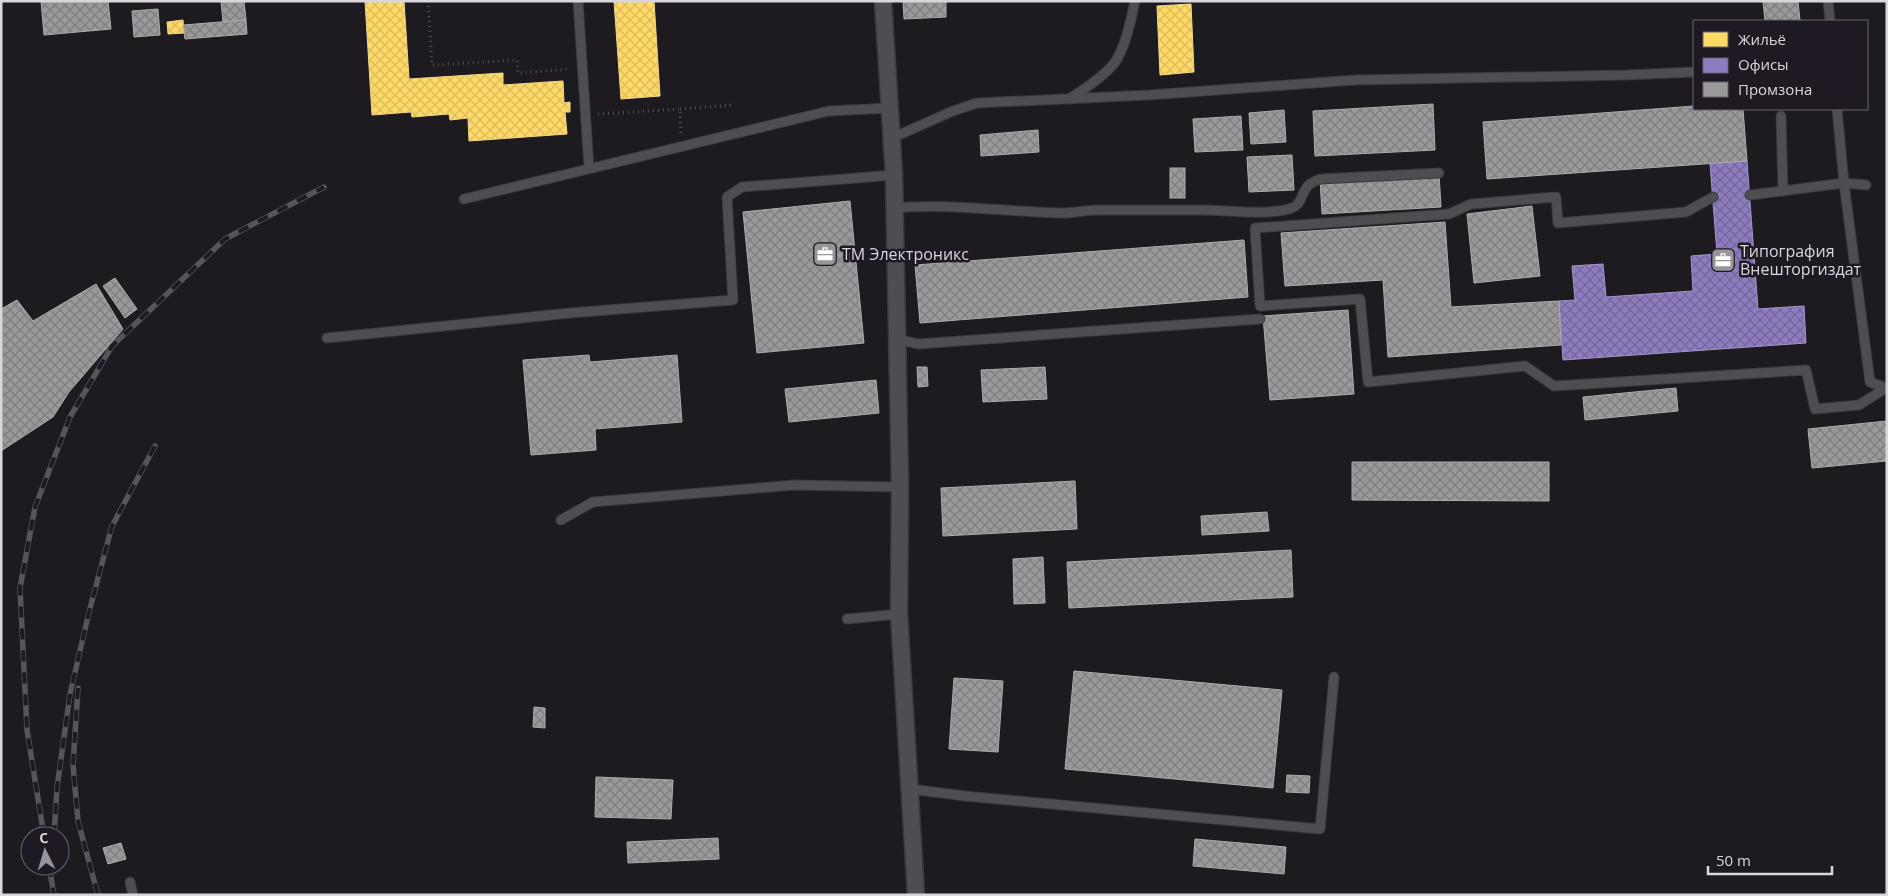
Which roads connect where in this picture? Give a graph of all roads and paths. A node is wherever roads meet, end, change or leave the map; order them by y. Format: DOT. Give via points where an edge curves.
graph roads {
  1 [pos="428,1"];
  2 [pos="578,1"];
  3 [pos="883,1"];
  4 [pos="1135,1"];
  5 [pos="1828,1"];
  6 [pos="1830,20"];
  7 [pos="582,68"];
  8 [pos="1693,72"];
  9 [pos="1069,99"];
  10 [pos="732,105"];
  11 [pos="890,108"];
  12 [pos="680,109"];
  13 [pos="1837,110"];
  14 [pos="585,115"];
  15 [pos="1781,116"];
  16 [pos="681,135"];
  17 [pos="892,138"];
  18 [pos="589,168"];
  19 [pos="1439,173"];
  20 [pos="894,175"];
  21 [pos="1844,184"];
  22 [pos="1866,185"];
  23 [pos="1783,191"];
  24 [pos="1750,195"];
  25 [pos="1713,198"];
  26 [pos="464,199"];
  27 [pos="895,208"];
  28 [pos="1260,319"];
  29 [pos="327,338"];
  30 [pos="897,339"];
  31 [pos="1886,388"];
  32 [pos="900,487"];
  33 [pos="562,520"];
  34 [pos="899,614"];
  35 [pos="847,619"];
  36 [pos="1334,677"];
  37 [pos="910,789"];
  38 [pos="130,882"];
  39 [pos="134,895"];
  40 [pos="916,895"];
  1 -- 7 [label="path" via="432,65 517,60 518,73"];
  2 -- 7 [label="lane"];
  3 -- 11 [label="street"];
  4 -- 9 [label="lane" via="1114,63 1097,80"];
  5 -- 6 [label="lane"];
  7 -- 14 [label="lane"];
  8 -- 9 [label="lane" via="1355,80"];
  9 -- 17 [label="lane" via="977,104"];
  10 -- 12 [label="path"];
  11 -- 17 [label="street"];
  11 -- 18 [label="lane" via="830,111"];
  12 -- 14 [label="path"];
  12 -- 16 [label="path"];
  13 -- 21 [label="lane"];
  14 -- 18 [label="lane"];
  15 -- 23 [label="lane"];
  17 -- 20 [label="street"];
  18 -- 26 [label="lane"];
  19 -- 27 [label="lane" via="1320,179 1307,186 1299,203 1283,210 1097,210 1065,213 919,206"];
  20 -- 27 [label="street"];
  20 -- 29 [label="lane" via="742,187 727,197 733,300"];
  21 -- 22 [label="lane"];
  21 -- 23 [label="lane"];
  21 -- 31 [label="lane" via="1870,382"];
  23 -- 24 [label="lane"];
  25 -- 31 [label="lane" via="1686,212 1558,223 1556,197 1471,204 1449,214 1254,228 1260,306 1360,299 1368,382 1525,366 1554,386 1806,370 1815,409 1859,405"];
  27 -- 30 [label="street"];
  28 -- 30 [label="lane" via="918,344"];
  30 -- 32 [label="street"];
  32 -- 33 [label="lane" via="794,485 593,502"];
  32 -- 34 [label="street"];
  34 -- 35 [label="lane"];
  34 -- 37 [label="street"];
  36 -- 37 [label="lane" via="1320,828"];
  37 -- 40 [label="street"];
  38 -- 39 [label="lane"];
}
